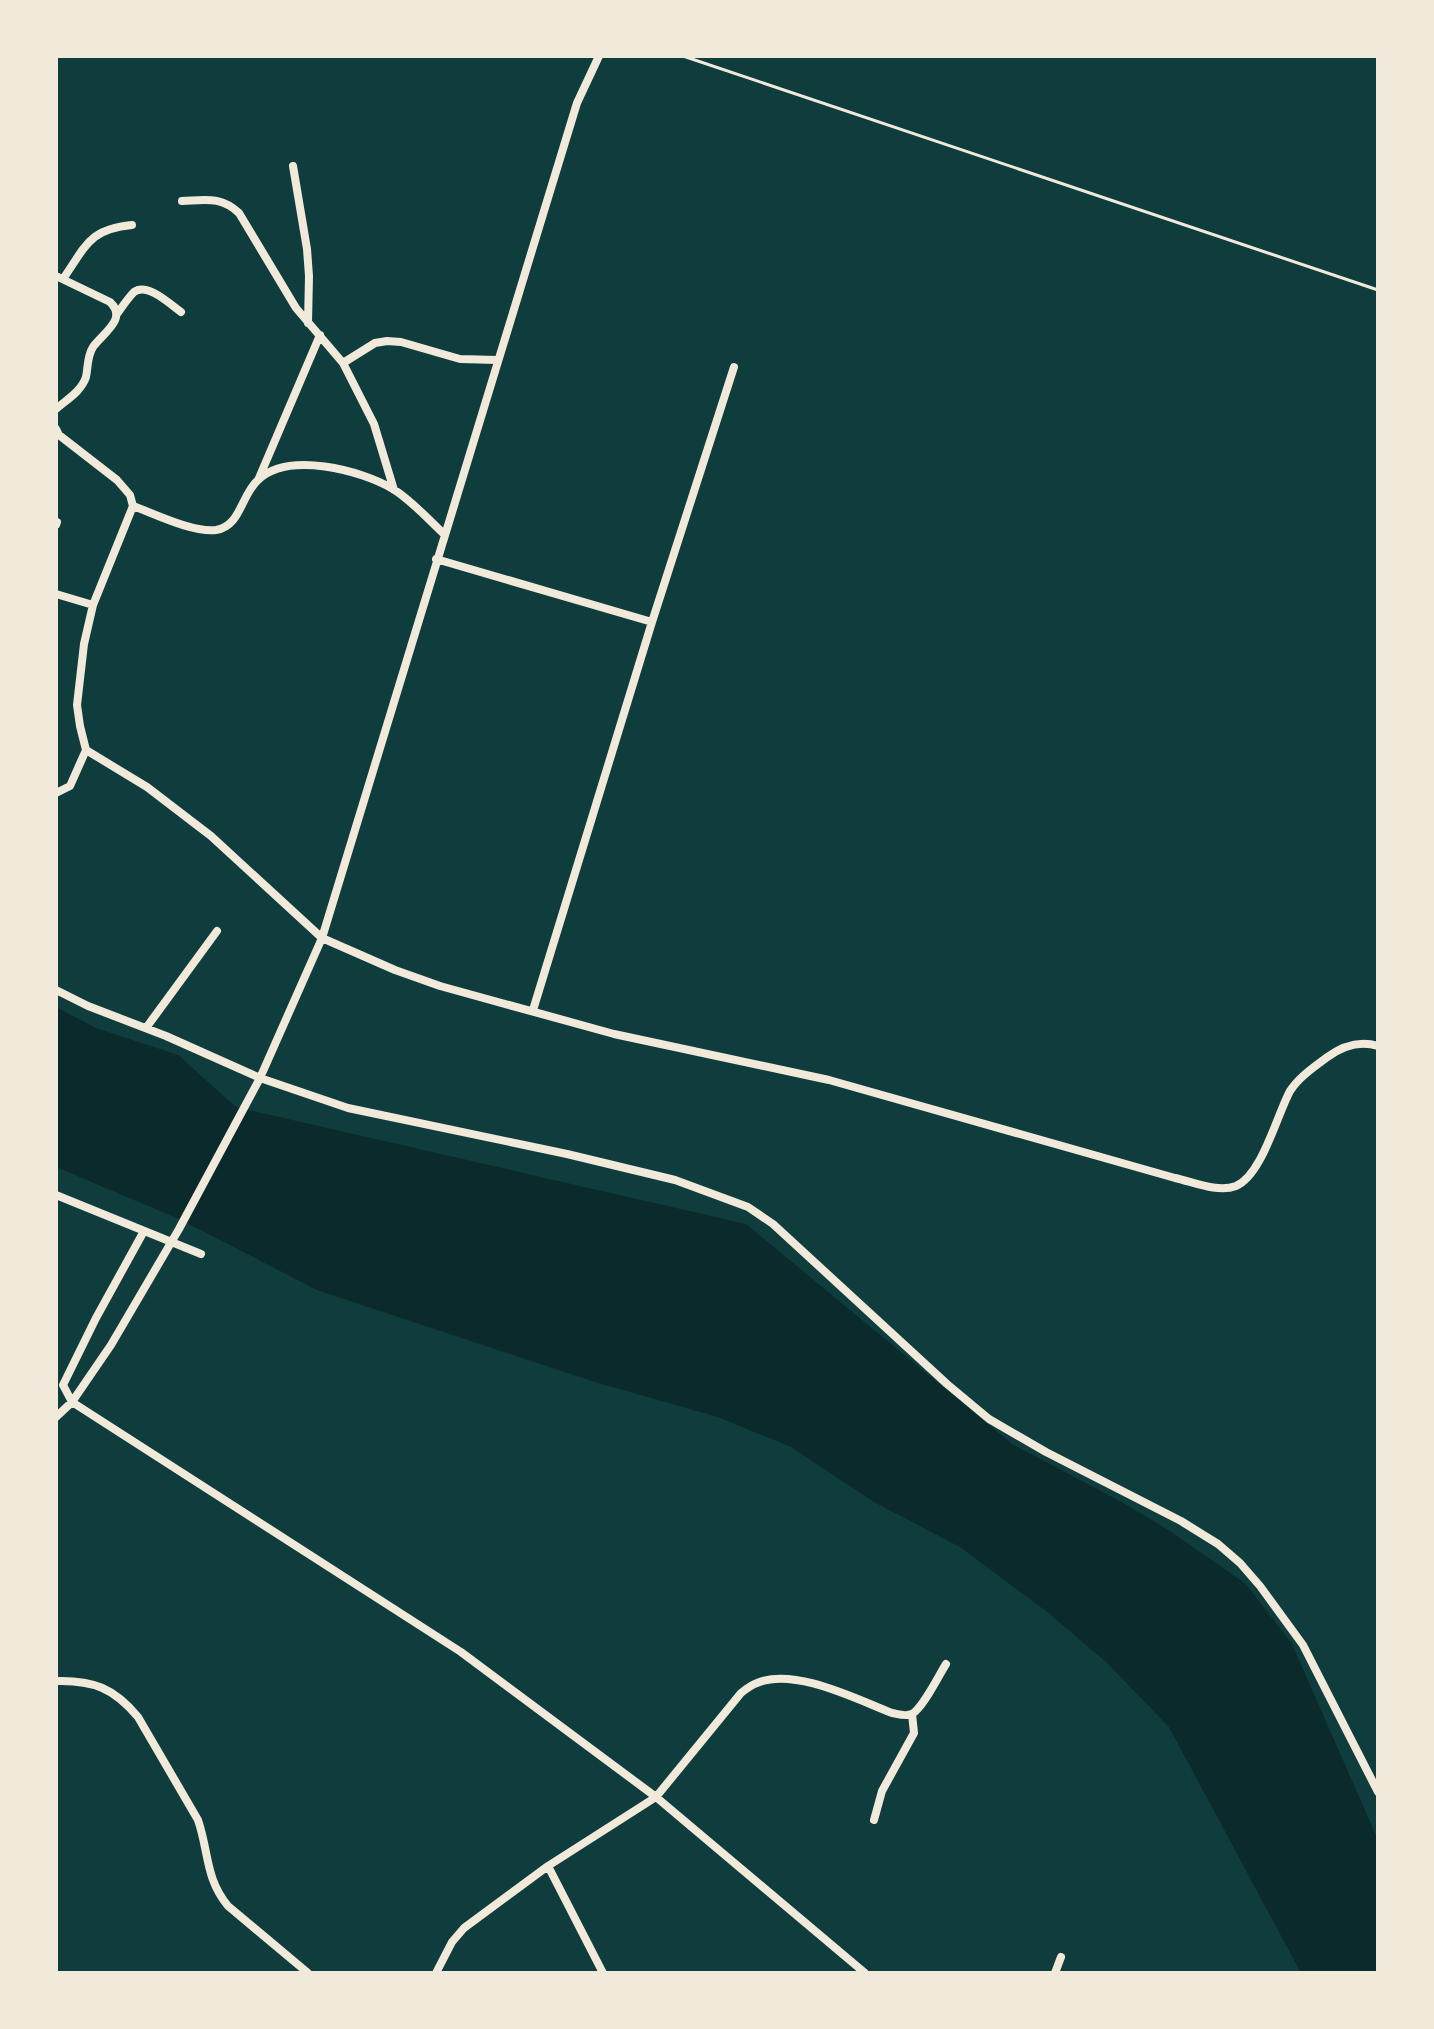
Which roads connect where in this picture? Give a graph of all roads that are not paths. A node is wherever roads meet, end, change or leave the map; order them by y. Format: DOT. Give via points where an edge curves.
graph roads {
  1 [pos="599,56"];
  2 [pos="293,166"];
  3 [pos="182,201"];
  4 [pos="132,225"];
  5 [pos="60,278"];
  6 [pos="181,312"];
  7 [pos="117,314"];
  8 [pos="308,323"];
  9 [pos="320,335"];
  10 [pos="497,360"];
  11 [pos="343,363"];
  12 [pos="734,367"];
  13 [pos="56,409"];
  14 [pos="56,429"];
  15 [pos="258,479"];
  16 [pos="394,490"];
  17 [pos="133,506"];
  18 [pos="444,534"];
  19 [pos="436,559"];
  20 [pos="56,594"];
  21 [pos="93,605"];
  22 [pos="652,622"];
  23 [pos="86,750"];
  24 [pos="56,793"];
  25 [pos="217,931"];
  26 [pos="322,938"];
  27 [pos="56,990"];
  28 [pos="533,1010"];
  29 [pos="146,1028"];
  30 [pos="1378,1046"];
  31 [pos="260,1078"];
  32 [pos="56,1195"];
  33 [pos="144,1231"];
  34 [pos="201,1254"];
  35 [pos="72,1402"];
  36 [pos="56,1417"];
  37 [pos="946,1664"];
  38 [pos="56,1681"];
  39 [pos="912,1714"];
  40 [pos="1378,1792"];
  41 [pos="656,1797"];
  42 [pos="874,1820"];
  43 [pos="548,1866"];
  44 [pos="1061,1957"];
  45 [pos="308,1973"];
  46 [pos="436,1973"];
  47 [pos="603,1973"];
  48 [pos="865,1973"];
  49 [pos="1055,1973"];
  1 -- 10 [label="street" via="577,103"];
  2 -- 8 [label="street" via="307,249"];
  3 -- 8 [label="street" via="216,200 239,213"];
  4 -- 5 [label="street" via="97,234"];
  5 -- 7 [label="street" via="110,302"];
  6 -- 7 [label="street" via="142,289"];
  7 -- 13 [label="street" via="93,348 83,384"];
  8 -- 9 [label="street"];
  9 -- 11 [label="street"];
  9 -- 15 [label="street"];
  10 -- 11 [label="street" via="460,359 387,341"];
  10 -- 18 [label="street"];
  11 -- 16 [label="street" via="374,424"];
  12 -- 22 [label="street"];
  14 -- 17 [label="street" via="117,480"];
  15 -- 16 [label="street" via="301,465 343,469"];
  15 -- 17 [label="street" via="235,519 217,530 190,527"];
  16 -- 18 [label="street"];
  17 -- 21 [label="street"];
  18 -- 19 [label="street"];
  19 -- 22 [label="street"];
  19 -- 26 [label="street"];
  20 -- 21 [label="street"];
  21 -- 23 [label="street" via="77,705"];
  22 -- 28 [label="street"];
  23 -- 24 [label="street" via="70,786"];
  23 -- 26 [label="street" via="147,787 211,836"];
  25 -- 29 [label="street"];
  26 -- 28 [label="street" via="440,986"];
  26 -- 31 [label="street"];
  27 -- 29 [label="street"];
  28 -- 30 [label="street" via="614,1034 829,1080 1226,1188 1239,1185 1251,1172 1304,1074 1349,1045"];
  29 -- 31 [label="street"];
  31 -- 35 [label="street" via="179,1229"];
  31 -- 40 [label="street" via="348,1108 675,1180 748,1207 989,1419 1181,1521 1240,1563 1303,1645"];
  32 -- 33 [label="street"];
  33 -- 34 [label="street"];
  33 -- 35 [label="street" via="63,1385"];
  35 -- 36 [label="street"];
  35 -- 41 [label="street" via="461,1652"];
  37 -- 39 [label="street"];
  38 -- 45 [label="street" via="93,1684 127,1703 198,1820 219,1896"];
  39 -- 41 [label="street" via="892,1713 801,1681 753,1683"];
  39 -- 42 [label="street" via="914,1733 882,1791"];
  41 -- 43 [label="street"];
  41 -- 48 [label="street"];
  43 -- 46 [label="street" via="464,1928"];
  43 -- 47 [label="street"];
  44 -- 49 [label="street"];
}
